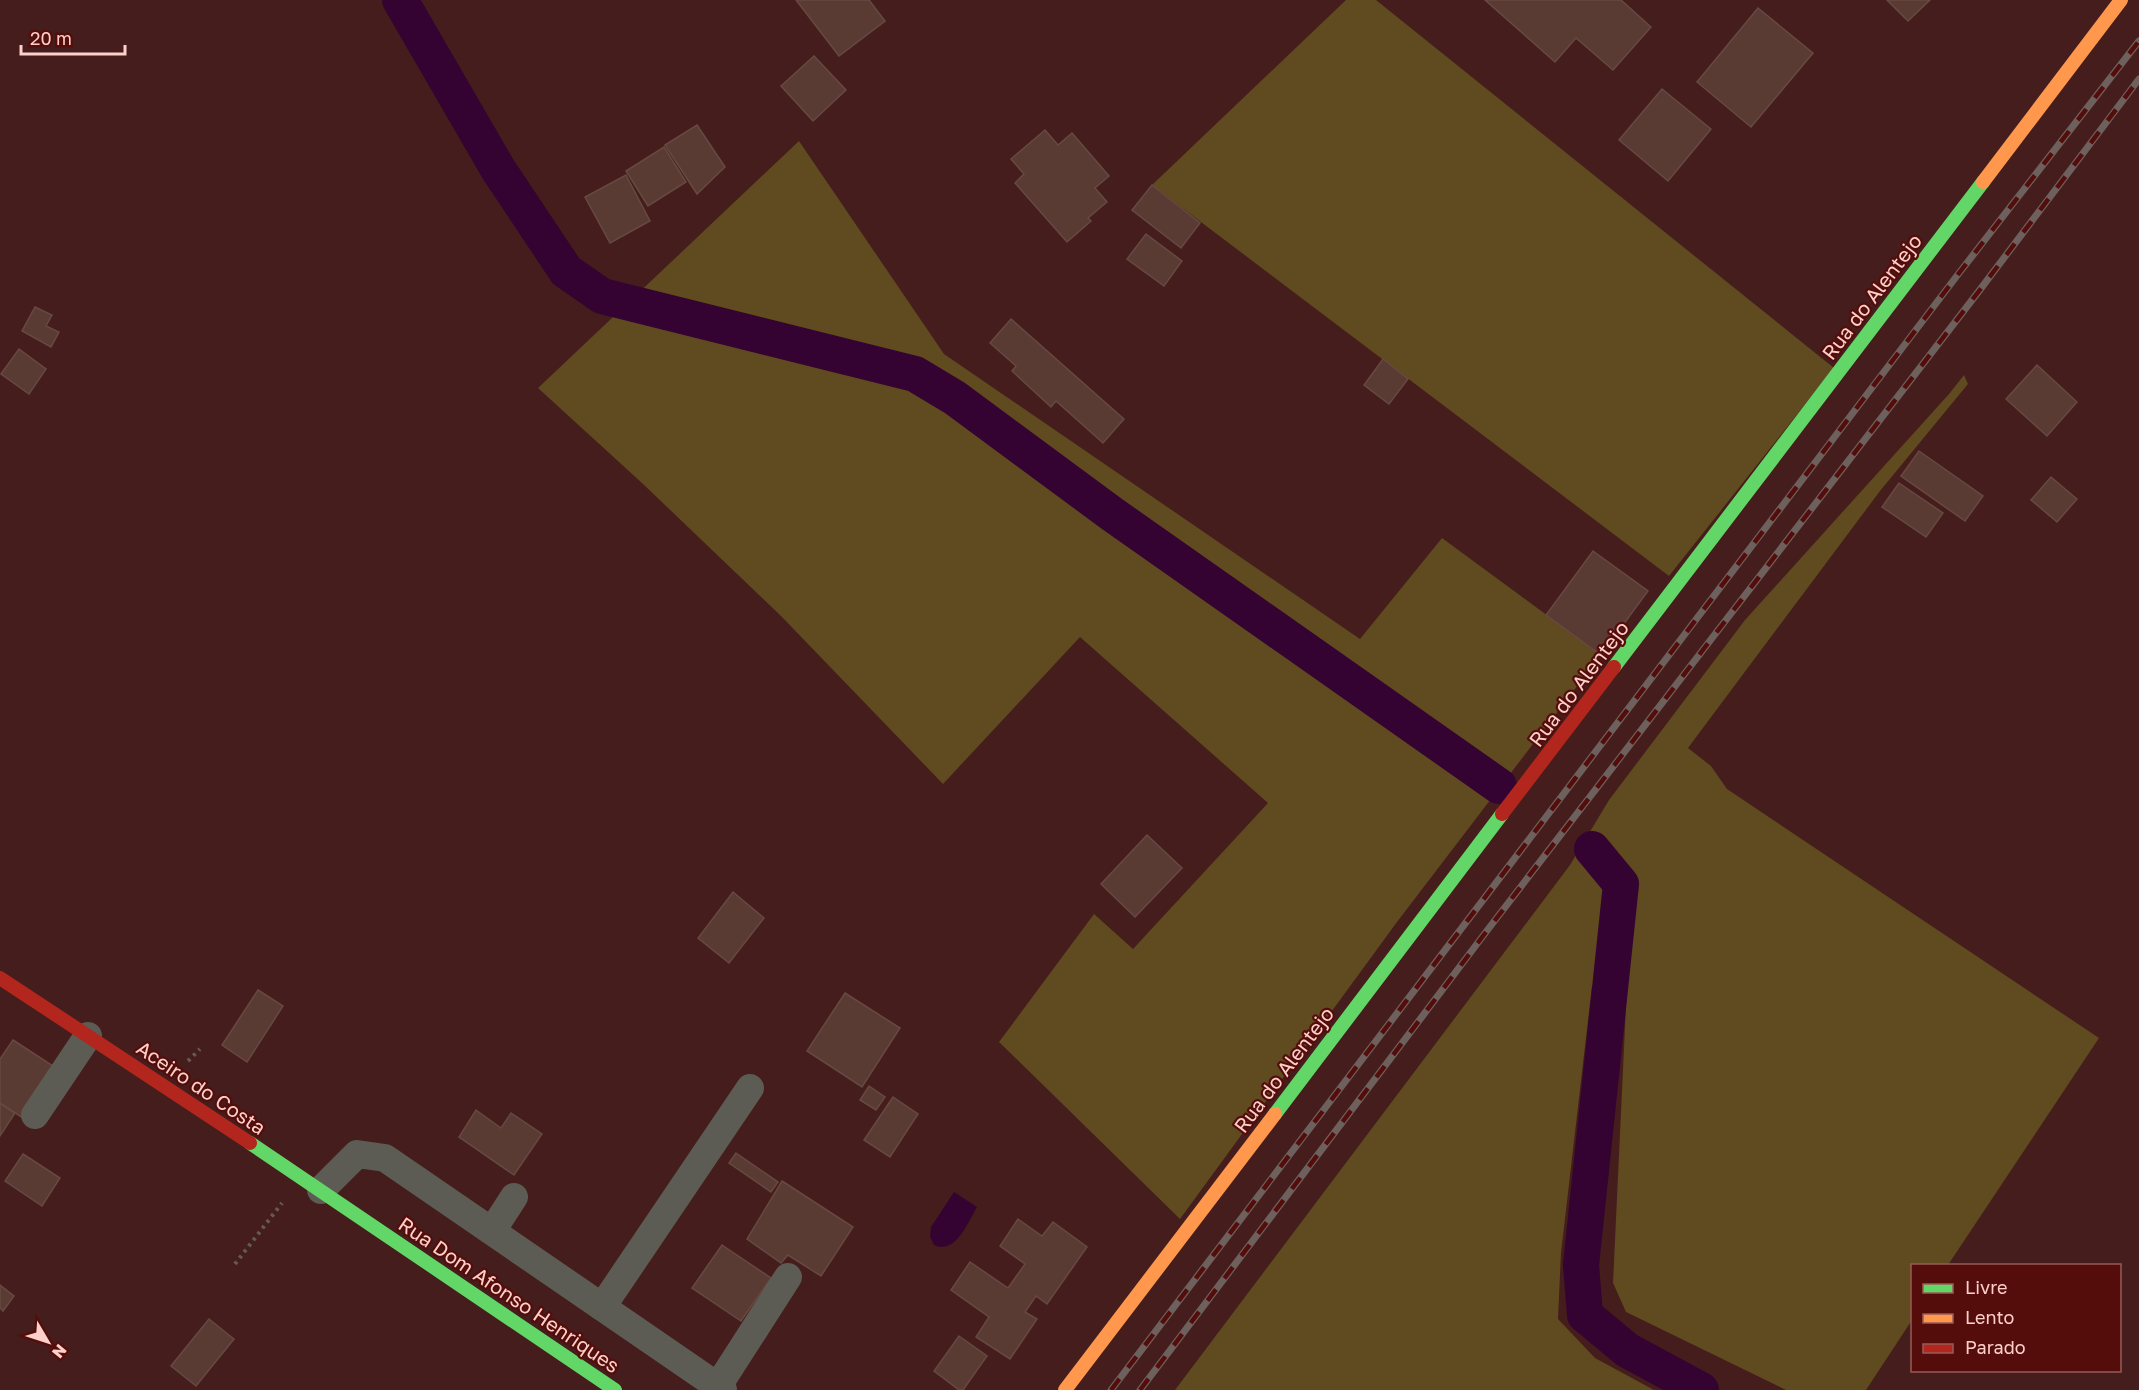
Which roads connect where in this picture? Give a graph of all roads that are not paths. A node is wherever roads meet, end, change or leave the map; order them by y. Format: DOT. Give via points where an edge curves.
graph roads {
  1 [pos="2121,0"];
  2 [pos="0,978"];
  3 [pos="88,1036"];
  4 [pos="750,1088"];
  5 [pos="35,1115"];
  6 [pos="311,1184"];
  7 [pos="514,1197"];
  8 [pos="492,1231"];
  9 [pos="380,1232"];
  10 [pos="788,1277"];
  11 [pos="602,1307"];
  12 [pos="721,1388"];
  13 [pos="615,1390"];
  14 [pos="1065,1390"];
  1 -- 14 [label="street, Rua do Alentejo"];
  2 -- 3 [label="street, Aceiro do Costa"];
  3 -- 5 [label="street"];
  3 -- 6 [label="street, Aceiro do Costa"];
  4 -- 11 [label="street"];
  6 -- 8 [label="street" via="357,1155 385,1158"];
  6 -- 9 [label="street, Aceiro do Costa"];
  7 -- 8 [label="street"];
  8 -- 11 [label="street"];
  9 -- 13 [label="street, Rua Dom Afonso Henriques"];
  10 -- 12 [label="street"];
  11 -- 12 [label="street"];
}
